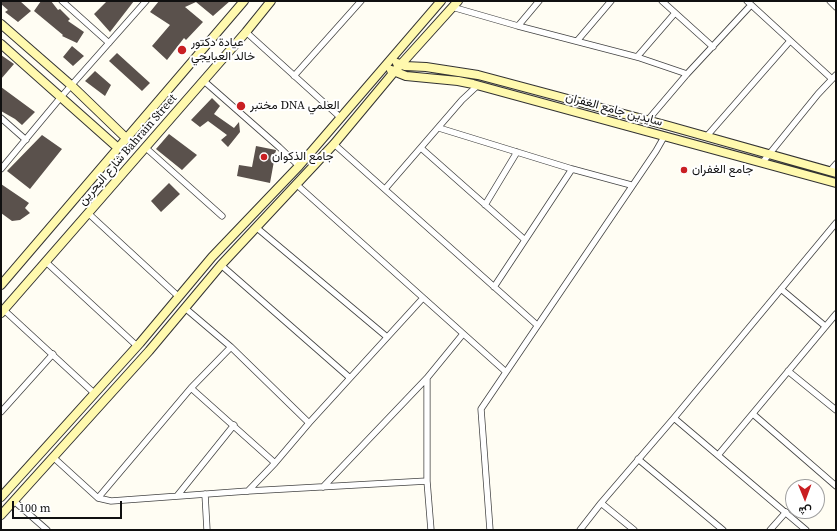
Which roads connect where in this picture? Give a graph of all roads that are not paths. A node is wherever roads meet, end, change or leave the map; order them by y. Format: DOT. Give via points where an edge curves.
graph roads {
  1 [pos="62,1"];
  2 [pos="146,1"];
  3 [pos="244,1"];
  4 [pos="271,1"];
  5 [pos="361,1"];
  6 [pos="441,1"];
  7 [pos="539,1"];
  8 [pos="611,1"];
  9 [pos="662,1"];
  10 [pos="830,1"];
  11 [pos="749,3"];
  12 [pos="455,4"];
  13 [pos="836,7"];
  14 [pos="676,13"];
  15 [pos="1,24"];
  16 [pos="518,26"];
  17 [pos="246,32"];
  18 [pos="577,41"];
  19 [pos="790,41"];
  20 [pos="109,43"];
  21 [pos="1,44"];
  22 [pos="713,47"];
  23 [pos="637,57"];
  24 [pos="392,59"];
  25 [pos="400,65"];
  26 [pos="385,66"];
  27 [pos="394,72"];
  28 [pos="687,74"];
  29 [pos="294,76"];
  30 [pos="834,77"];
  31 [pos="204,81"];
  32 [pos="72,86"];
  33 [pos="477,86"];
  34 [pos="61,97"];
  35 [pos="1,118"];
  36 [pos="341,118"];
  37 [pos="647,121"];
  38 [pos="439,128"];
  39 [pos="664,137"];
  40 [pos="706,137"];
  41 [pos="127,139"];
  42 [pos="26,140"];
  43 [pos="334,144"];
  44 [pos="118,148"];
  45 [pos="146,148"];
  46 [pos="421,148"];
  47 [pos="517,152"];
  48 [pos="768,155"];
  49 [pos="762,163"];
  50 [pos="836,164"];
  51 [pos="299,166"];
  52 [pos="1,169"];
  53 [pos="572,169"];
  54 [pos="833,172"];
  55 [pos="836,183"];
  56 [pos="296,184"];
  57 [pos="631,185"];
  58 [pos="385,189"];
  59 [pos="269,198"];
  60 [pos="277,205"];
  61 [pos="485,205"];
  62 [pos="89,214"];
  63 [pos="222,216"];
  64 [pos="836,223"];
  65 [pos="257,228"];
  66 [pos="525,240"];
  67 [pos="46,262"];
  68 [pos="221,265"];
  69 [pos="1,285"];
  70 [pos="494,286"];
  71 [pos="781,289"];
  72 [pos="179,296"];
  73 [pos="423,298"];
  74 [pos="185,308"];
  75 [pos="3,312"];
  76 [pos="836,314"];
  77 [pos="537,325"];
  78 [pos="825,326"];
  79 [pos="463,334"];
  80 [pos="387,336"];
  81 [pos="137,346"];
  82 [pos="231,347"];
  83 [pos="53,354"];
  84 [pos="788,371"];
  85 [pos="506,372"];
  86 [pos="350,378"];
  87 [pos="427,378"];
  88 [pos="191,388"];
  89 [pos="94,393"];
  90 [pos="836,410"];
  91 [pos="1,412"];
  92 [pos="753,414"];
  93 [pos="674,418"];
  94 [pos="309,423"];
  95 [pos="234,425"];
  96 [pos="718,454"];
  97 [pos="53,457"];
  98 [pos="638,459"];
  99 [pos="275,463"];
  100 [pos="427,481"];
  101 [pos="836,486"];
  102 [pos="323,487"];
  103 [pos="248,491"];
  104 [pos="205,494"];
  105 [pos="177,496"];
  106 [pos="1,497"];
  107 [pos="98,498"];
  108 [pos="14,501"];
  109 [pos="601,503"];
  110 [pos="785,511"];
  111 [pos="785,513"];
  112 [pos="1,515"];
  113 [pos="794,519"];
  114 [pos="47,530"];
  115 [pos="207,530"];
  116 [pos="431,530"];
  117 [pos="490,530"];
  118 [pos="580,530"];
  119 [pos="634,530"];
  120 [pos="723,530"];
  121 [pos="770,530"];
  122 [pos="806,530"];
  1 -- 20 [label="street"];
  2 -- 20 [label="street"];
  3 -- 41 [label="street, شارع البحرين Bahrain Street"];
  4 -- 17 [label="street, شارع البحرين Bahrain Street"];
  5 -- 29 [label="street"];
  6 -- 24 [label="street"];
  7 -- 16 [label="street"];
  8 -- 18 [label="street"];
  9 -- 14 [label="street"];
  10 -- 13 [label="street"];
  11 -- 19 [label="street"];
  11 -- 22 [label="street"];
  12 -- 16 [label="street"];
  12 -- 25 [label="street"];
  14 -- 22 [label="street"];
  14 -- 23 [label="street"];
  15 -- 32 [label="street"];
  16 -- 18 [label="street"];
  17 -- 29 [label="street"];
  17 -- 31 [label="street, شارع البحرين Bahrain Street"];
  18 -- 23 [label="street"];
  19 -- 30 [label="street"];
  19 -- 40 [label="street"];
  20 -- 32 [label="street"];
  21 -- 34 [label="street"];
  22 -- 28 [label="street"];
  23 -- 28 [label="street"];
  24 -- 25 [label="street"];
  24 -- 26 [label="street"];
  25 -- 27 [label="street"];
  25 -- 37 [label="street, سايدين جامع الغفران" via="478,75"];
  26 -- 27 [label="street, سايدين جامع الغفران"];
  26 -- 36 [label="street"];
  27 -- 33 [label="street, سايدين جامع الغفران"];
  27 -- 43 [label="street"];
  28 -- 37 [label="street"];
  29 -- 36 [label="street"];
  30 -- 48 [label="street"];
  31 -- 45 [label="street, شارع البحرين Bahrain Street"];
  31 -- 51 [label="street"];
  32 -- 34 [label="street"];
  32 -- 41 [label="street"];
  33 -- 38 [label="street"];
  33 -- 39 [label="street, سايدين جامع الغفران"];
  34 -- 42 [label="street"];
  34 -- 44 [label="street"];
  35 -- 42 [label="street"];
  36 -- 51 [label="street"];
  37 -- 40 [label="street, سايدين جامع الغفران"];
  38 -- 46 [label="street"];
  38 -- 47 [label="street"];
  39 -- 49 [label="street, سايدين جامع الغفران"];
  39 -- 57 [label="street"];
  40 -- 48 [label="street, سايدين جامع الغفران"];
  41 -- 44 [label="street, شارع البحرين Bahrain Street"];
  42 -- 52 [label="street"];
  43 -- 56 [label="street"];
  43 -- 58 [label="street"];
  44 -- 69 [label="street, شارع البحرين Bahrain Street"];
  45 -- 62 [label="street, شارع البحرين Bahrain Street"];
  45 -- 63 [label="street"];
  46 -- 58 [label="street"];
  46 -- 61 [label="street"];
  47 -- 53 [label="street"];
  47 -- 61 [label="street"];
  48 -- 49 [label="street"];
  48 -- 54 [label="street, سايدين جامع الغفران"];
  49 -- 55 [label="street, سايدين جامع الغفران"];
  50 -- 54 [label="street"];
  51 -- 59 [label="street"];
  53 -- 57 [label="street"];
  53 -- 66 [label="street"];
  56 -- 60 [label="street"];
  56 -- 73 [label="street"];
  57 -- 77 [label="street"];
  58 -- 70 [label="street"];
  59 -- 60 [label="street"];
  59 -- 72 [label="street" via="212,257"];
  60 -- 65 [label="street"];
  61 -- 66 [label="street"];
  62 -- 67 [label="street, شارع البحرين Bahrain Street"];
  62 -- 72 [label="street"];
  64 -- 71 [label="street"];
  65 -- 68 [label="street"];
  65 -- 80 [label="street"];
  66 -- 70 [label="street"];
  67 -- 75 [label="street, شارع البحرين Bahrain Street"];
  67 -- 81 [label="street"];
  68 -- 74 [label="street"];
  68 -- 86 [label="street"];
  70 -- 77 [label="street"];
  71 -- 78 [label="street"];
  71 -- 93 [label="street"];
  72 -- 81 [label="street"];
  73 -- 79 [label="street"];
  73 -- 80 [label="street"];
  74 -- 82 [label="street"];
  74 -- 97 [label="street"];
  75 -- 83 [label="street"];
  76 -- 78 [label="street"];
  77 -- 85 [label="street"];
  78 -- 84 [label="street"];
  79 -- 85 [label="street"];
  79 -- 87 [label="street"];
  80 -- 86 [label="street"];
  81 -- 89 [label="street"];
  82 -- 88 [label="street"];
  82 -- 94 [label="street"];
  83 -- 89 [label="street"];
  83 -- 91 [label="street"];
  84 -- 90 [label="street"];
  84 -- 92 [label="street"];
  85 -- 117 [label="street" via="481,409"];
  86 -- 94 [label="street"];
  87 -- 100 [label="street"];
  87 -- 102 [label="street"];
  88 -- 95 [label="street"];
  88 -- 107 [label="street"];
  89 -- 106 [label="street"];
  92 -- 96 [label="street"];
  92 -- 101 [label="street"];
  93 -- 96 [label="street"];
  93 -- 98 [label="street"];
  94 -- 99 [label="street"];
  95 -- 99 [label="street"];
  95 -- 105 [label="street"];
  96 -- 110 [label="street"];
  97 -- 107 [label="street"];
  97 -- 108 [label="street"];
  98 -- 109 [label="street"];
  98 -- 120 [label="street"];
  99 -- 103 [label="street"];
  100 -- 102 [label="street"];
  100 -- 116 [label="street"];
  102 -- 103 [label="street"];
  103 -- 104 [label="street"];
  104 -- 105 [label="street"];
  104 -- 115 [label="street"];
  105 -- 107 [label="street" via="111,501"];
  108 -- 112 [label="street"];
  108 -- 114 [label="street"];
  109 -- 118 [label="street"];
  109 -- 119 [label="street"];
  111 -- 121 [label="street"];
  113 -- 122 [label="street"];
}
